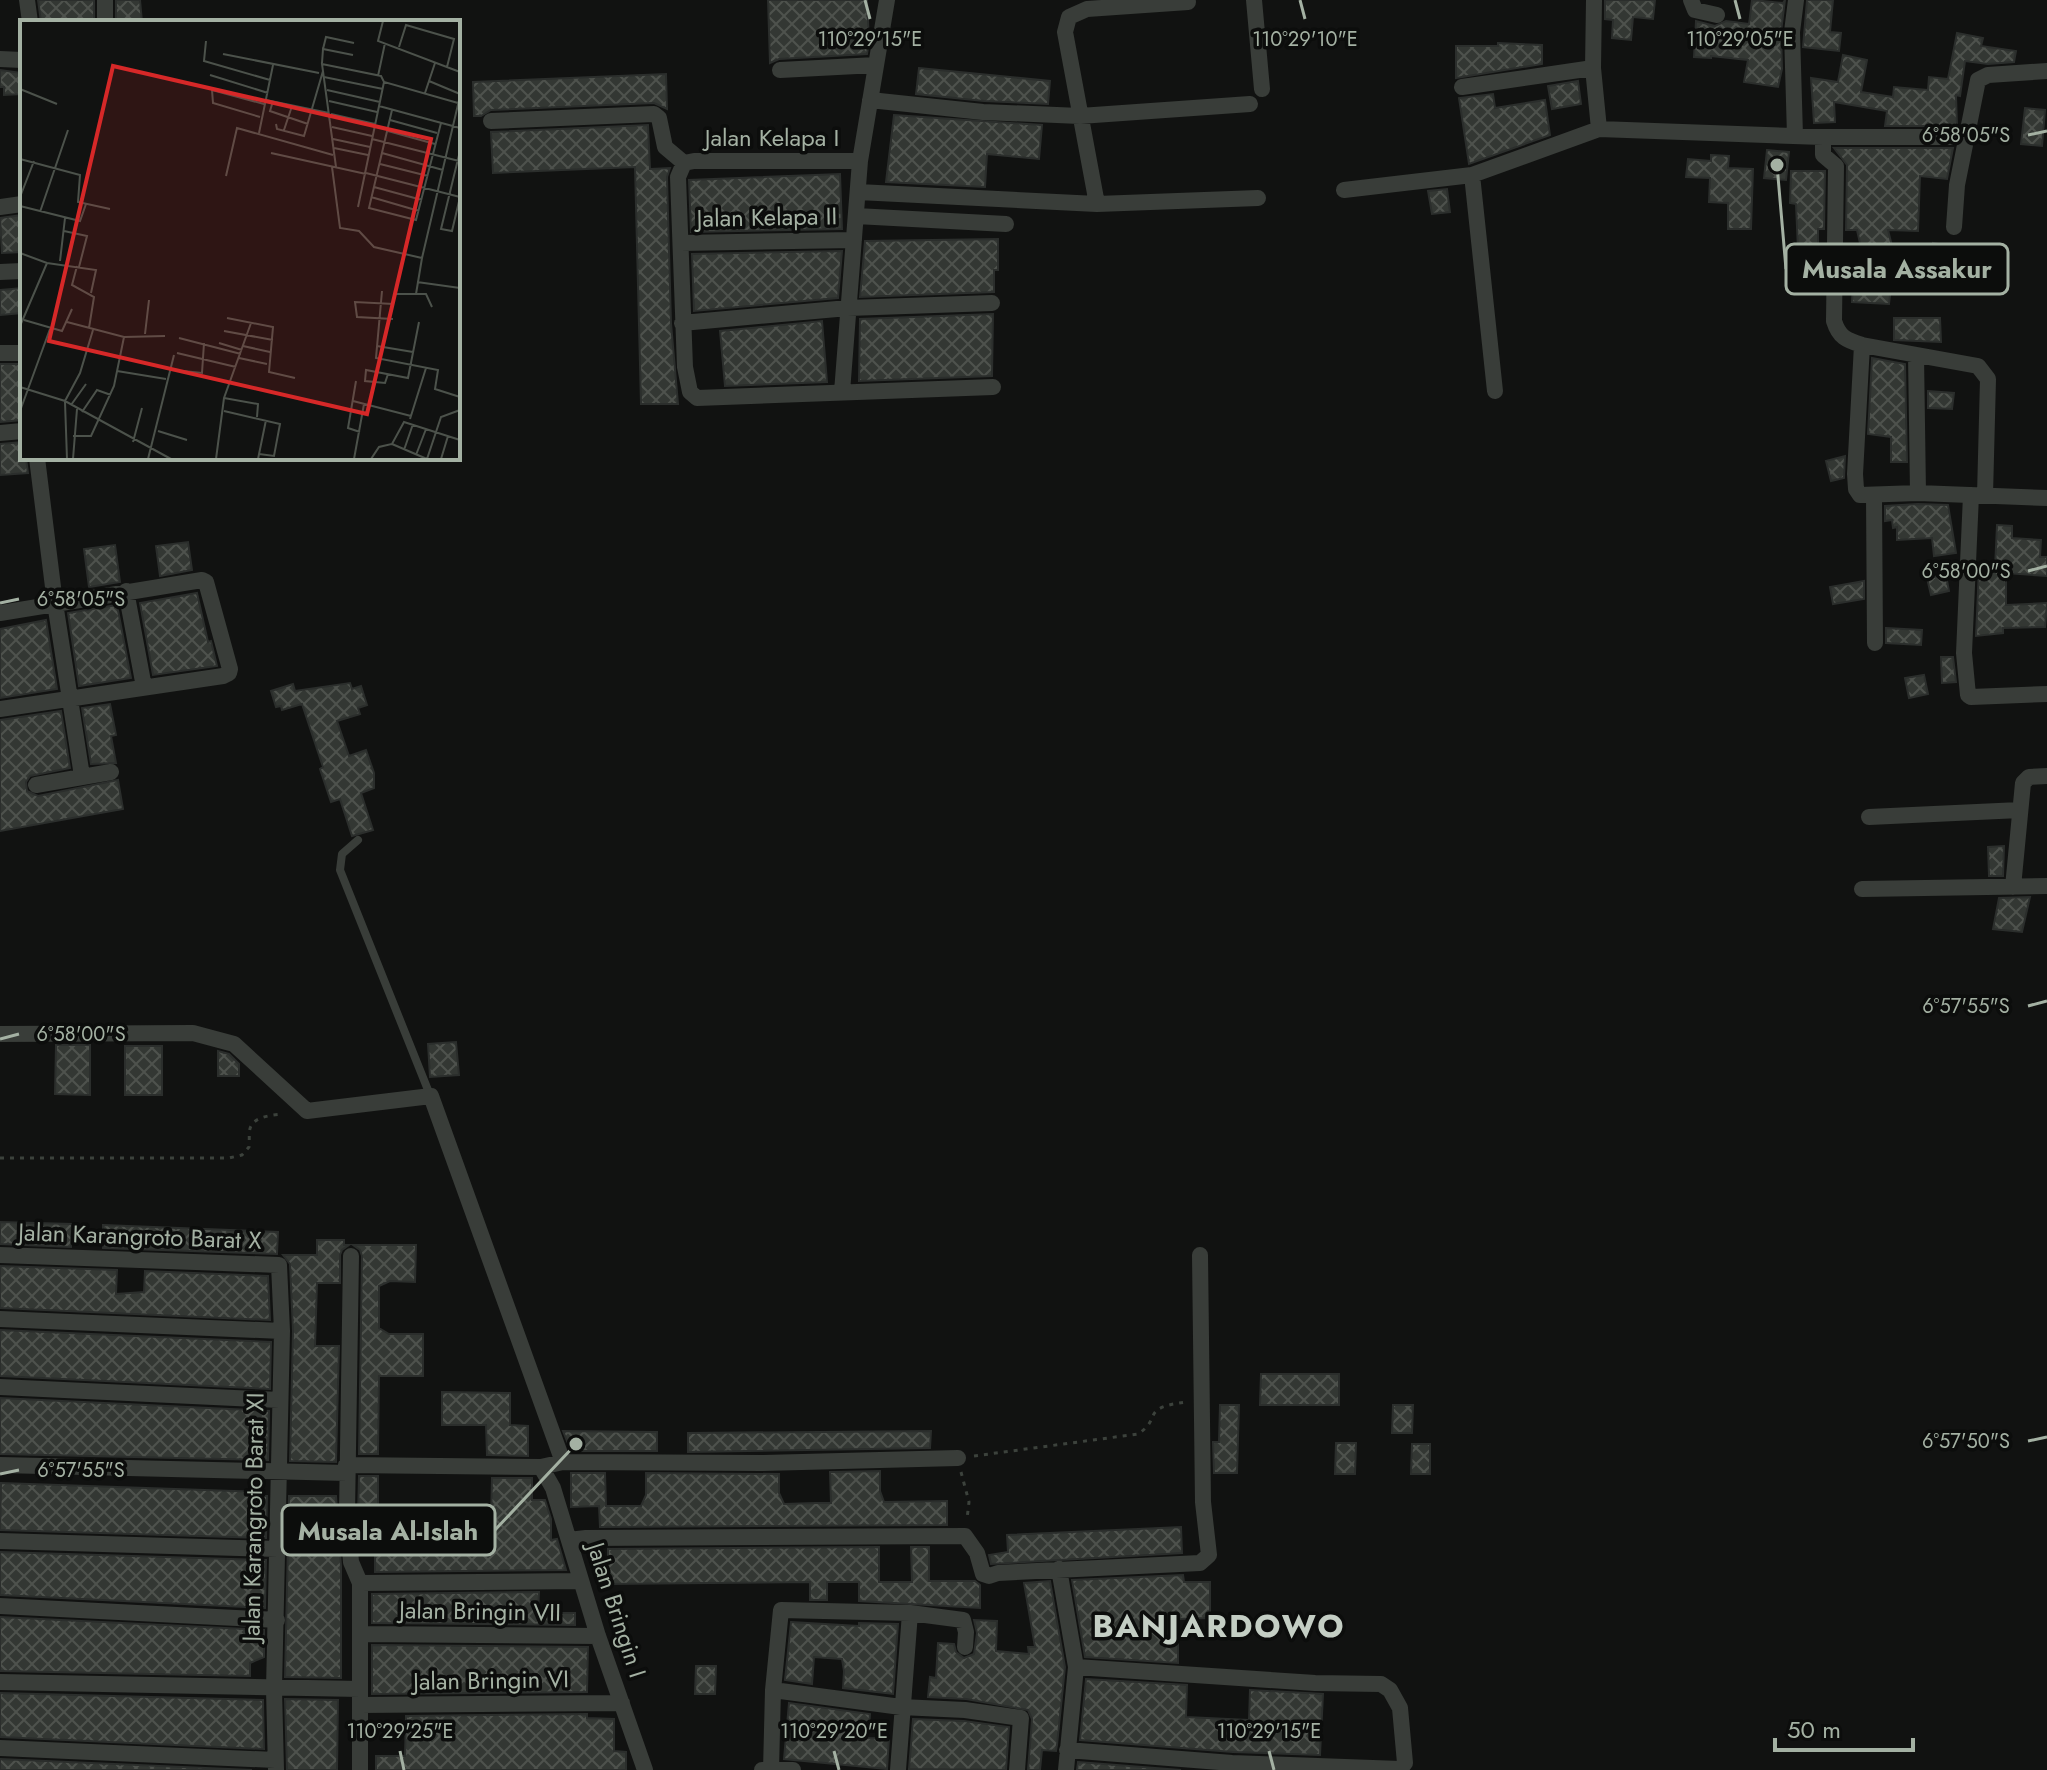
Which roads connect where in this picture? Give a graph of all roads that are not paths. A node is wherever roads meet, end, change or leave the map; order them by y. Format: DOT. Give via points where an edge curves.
graph roads {
  1 [pos="27,0"];
  2 [pos="887,0"];
  3 [pos="1254,0"];
  4 [pos="1594,0"];
  5 [pos="1691,0"];
  6 [pos="1796,0"];
  7 [pos="1188,2"];
  8 [pos="1717,15"];
  9 [pos="30,20"];
  10 [pos="0,59"];
  11 [pos="20,60"];
  12 [pos="876,65"];
  13 [pos="1593,68"];
  14 [pos="780,70"];
  15 [pos="2047,71"];
  16 [pos="1462,87"];
  17 [pos="1262,89"];
  18 [pos="870,100"];
  19 [pos="1250,104"];
  20 [pos="1080,116"];
  21 [pos="491,121"];
  22 [pos="1599,129"];
  23 [pos="1795,136"];
  24 [pos="1823,137"];
  25 [pos="1965,137"];
  26 [pos="860,161"];
  27 [pos="684,163"];
  28 [pos="1472,175"];
  29 [pos="1344,190"];
  30 [pos="858,192"];
  31 [pos="1258,198"];
  32 [pos="20,204"];
  33 [pos="1097,204"];
  34 [pos="0,207"];
  35 [pos="856,216"];
  36 [pos="1006,224"];
  37 [pos="1954,227"];
  38 [pos="854,240"];
  39 [pos="681,243"];
  40 [pos="20,271"];
  41 [pos="0,272"];
  42 [pos="992,303"];
  43 [pos="848,308"];
  44 [pos="682,323"];
  45 [pos="1862,345"];
  46 [pos="1916,355"];
  47 [pos="993,387"];
  48 [pos="1495,391"];
  49 [pos="842,392"];
  50 [pos="20,431"];
  51 [pos="0,433"];
  52 [pos="37,460"];
  53 [pos="1918,493"];
  54 [pos="1978,495"];
  55 [pos="1874,496"];
  56 [pos="2047,498"];
  57 [pos="126,591"];
  58 [pos="55,603"];
  59 [pos="0,613"];
  60 [pos="1875,643"];
  61 [pos="144,687"];
  62 [pos="2047,694"];
  63 [pos="70,698"];
  64 [pos="0,709"];
  65 [pos="111,772"];
  66 [pos="82,776"];
  67 [pos="2047,776"];
  68 [pos="36,785"];
  69 [pos="2020,810"];
  70 [pos="1869,817"];
  71 [pos="358,840"];
  72 [pos="2047,886"];
  73 [pos="2013,887"];
  74 [pos="1862,889"];
  75 [pos="0,1034"];
  76 [pos="431,1096"];
  77 [pos="0,1255"];
  78 [pos="1200,1255"];
  79 [pos="351,1256"];
  80 [pos="279,1265"];
  81 [pos="0,1319"];
  82 [pos="282,1331"];
  83 [pos="0,1387"];
  84 [pos="279,1400"];
  85 [pos="958,1458"];
  86 [pos="0,1465"];
  87 [pos="553,1465"];
  88 [pos="347,1469"];
  89 [pos="278,1471"];
  90 [pos="575,1539"];
  91 [pos="0,1541"];
  92 [pos="277,1549"];
  93 [pos="1059,1569"];
  94 [pos="581,1581"];
  95 [pos="360,1583"];
  96 [pos="0,1606"];
  97 [pos="910,1613"];
  98 [pos="277,1620"];
  99 [pos="362,1634"];
  100 [pos="598,1636"];
  101 [pos="965,1647"];
  102 [pos="1076,1667"];
  103 [pos="0,1682"];
  104 [pos="274,1689"];
  105 [pos="773,1690"];
  106 [pos="360,1697"];
  107 [pos="622,1703"];
  108 [pos="901,1707"];
  109 [pos="0,1748"];
  110 [pos="1067,1750"];
  111 [pos="275,1765"];
  112 [pos="768,1769"];
  113 [pos="360,1770"];
  114 [pos="645,1770"];
  115 [pos="793,1770"];
  116 [pos="898,1770"];
  117 [pos="1017,1770"];
  118 [pos="1066,1770"];
  1 -- 9 [label="street"];
  2 -- 12 [label="street"];
  3 -- 17 [label="street"];
  4 -- 13 [label="street"];
  5 -- 8 [label="street" via="1695,10"];
  6 -- 23 [label="street"];
  7 -- 20 [label="street" via="1087,9 1069,17 1065,32"];
  10 -- 11 [label="street"];
  12 -- 14 [label="street"];
  12 -- 18 [label="street"];
  13 -- 16 [label="street"];
  13 -- 22 [label="street"];
  15 -- 25 [label="street" via="1981,77"];
  18 -- 20 [label="street"];
  18 -- 26 [label="street"];
  19 -- 20 [label="street"];
  20 -- 33 [label="street"];
  21 -- 27 [label="street" via="654,114 665,147"];
  22 -- 23 [label="street"];
  22 -- 28 [label="street"];
  23 -- 24 [label="street"];
  24 -- 25 [label="street"];
  24 -- 45 [label="street" via="1823,155 1836,166 1834,321 1839,335"];
  25 -- 37 [label="street"];
  26 -- 27 [label="street, Jalan Kelapa I"];
  26 -- 30 [label="street"];
  27 -- 39 [label="street" via="678,177"];
  28 -- 29 [label="street"];
  28 -- 48 [label="street"];
  30 -- 33 [label="street"];
  30 -- 35 [label="street"];
  31 -- 33 [label="street"];
  32 -- 34 [label="street"];
  35 -- 36 [label="street"];
  35 -- 38 [label="street"];
  38 -- 39 [label="street, Jalan Kelapa II"];
  38 -- 43 [label="street"];
  39 -- 44 [label="street"];
  40 -- 41 [label="street"];
  42 -- 43 [label="street"];
  43 -- 44 [label="street"];
  43 -- 49 [label="street"];
  44 -- 49 [label="street" via="686,378 697,398"];
  45 -- 46 [label="street"];
  45 -- 55 [label="street" via="1856,489 1860,495"];
  46 -- 53 [label="street"];
  46 -- 54 [label="street" via="1978,366 1988,379"];
  47 -- 49 [label="street"];
  50 -- 51 [label="street"];
  52 -- 58 [label="street"];
  53 -- 54 [label="street"];
  53 -- 55 [label="street"];
  54 -- 56 [label="street"];
  54 -- 62 [label="street" via="1964,653 1968,695"];
  55 -- 60 [label="street"];
  57 -- 58 [label="street"];
  57 -- 61 [label="street"];
  57 -- 61 [label="street" via="206,582 230,669 223,676"];
  58 -- 59 [label="street"];
  58 -- 63 [label="street"];
  61 -- 63 [label="street"];
  63 -- 64 [label="street"];
  63 -- 66 [label="street"];
  65 -- 66 [label="street"];
  66 -- 68 [label="street"];
  67 -- 69 [label="street" via="2026,778"];
  69 -- 70 [label="street"];
  69 -- 73 [label="street"];
  71 -- 76 [label="lane" via="342,854 340,870"];
  72 -- 73 [label="street"];
  73 -- 74 [label="street"];
  75 -- 76 [label="street" via="193,1033 219,1038 234,1044 307,1111"];
  76 -- 87 [label="street, Jalan Bringin I"];
  77 -- 80 [label="street, Jalan Karangroto Barat X"];
  78 -- 93 [label="street" via="1207,1559"];
  79 -- 88 [label="street"];
  80 -- 82 [label="street, Jalan Karangroto Barat XI"];
  81 -- 82 [label="street"];
  82 -- 84 [label="street, Jalan Karangroto Barat XI"];
  83 -- 84 [label="street"];
  84 -- 89 [label="street, Jalan Karangroto Barat XI"];
  85 -- 87 [label="street"];
  86 -- 89 [label="street"];
  87 -- 88 [label="street"];
  87 -- 90 [label="street, Jalan Bringin I" via="553,1488"];
  88 -- 89 [label="street"];
  88 -- 95 [label="street" via="351,1562"];
  89 -- 92 [label="street, Jalan Karangroto Barat XI"];
  90 -- 93 [label="street" via="965,1536 983,1574"];
  90 -- 94 [label="street, Jalan Bringin I"];
  91 -- 92 [label="street"];
  92 -- 98 [label="street, Jalan Karangroto Barat XI"];
  93 -- 102 [label="street"];
  94 -- 95 [label="street"];
  94 -- 100 [label="street, Jalan Bringin I"];
  95 -- 99 [label="street"];
  96 -- 98 [label="street"];
  97 -- 101 [label="street" via="963,1620"];
  97 -- 105 [label="street" via="781,1610"];
  97 -- 108 [label="street"];
  98 -- 104 [label="street, Jalan Karangroto Barat XI"];
  99 -- 100 [label="street, Jalan Bringin VII"];
  99 -- 106 [label="street"];
  100 -- 107 [label="street, Jalan Bringin I"];
  102 -- 110 [label="street"];
  102 -- 110 [label="street" via="1381,1684 1400,1708 1405,1763 1400,1769 1263,1764"];
  103 -- 104 [label="street, Jalan Bringin VI"];
  104 -- 106 [label="street, Jalan Bringin VI"];
  104 -- 111 [label="street, Jalan Karangroto Barat XI"];
  105 -- 108 [label="street"];
  105 -- 112 [label="street"];
  106 -- 107 [label="street, Jalan Bringin VI"];
  106 -- 113 [label="street"];
  107 -- 114 [label="street, Jalan Bringin I"];
  108 -- 116 [label="street"];
  108 -- 117 [label="street" via="1021,1718"];
  109 -- 111 [label="street"];
  110 -- 118 [label="street"];
  112 -- 115 [label="street"];
}
